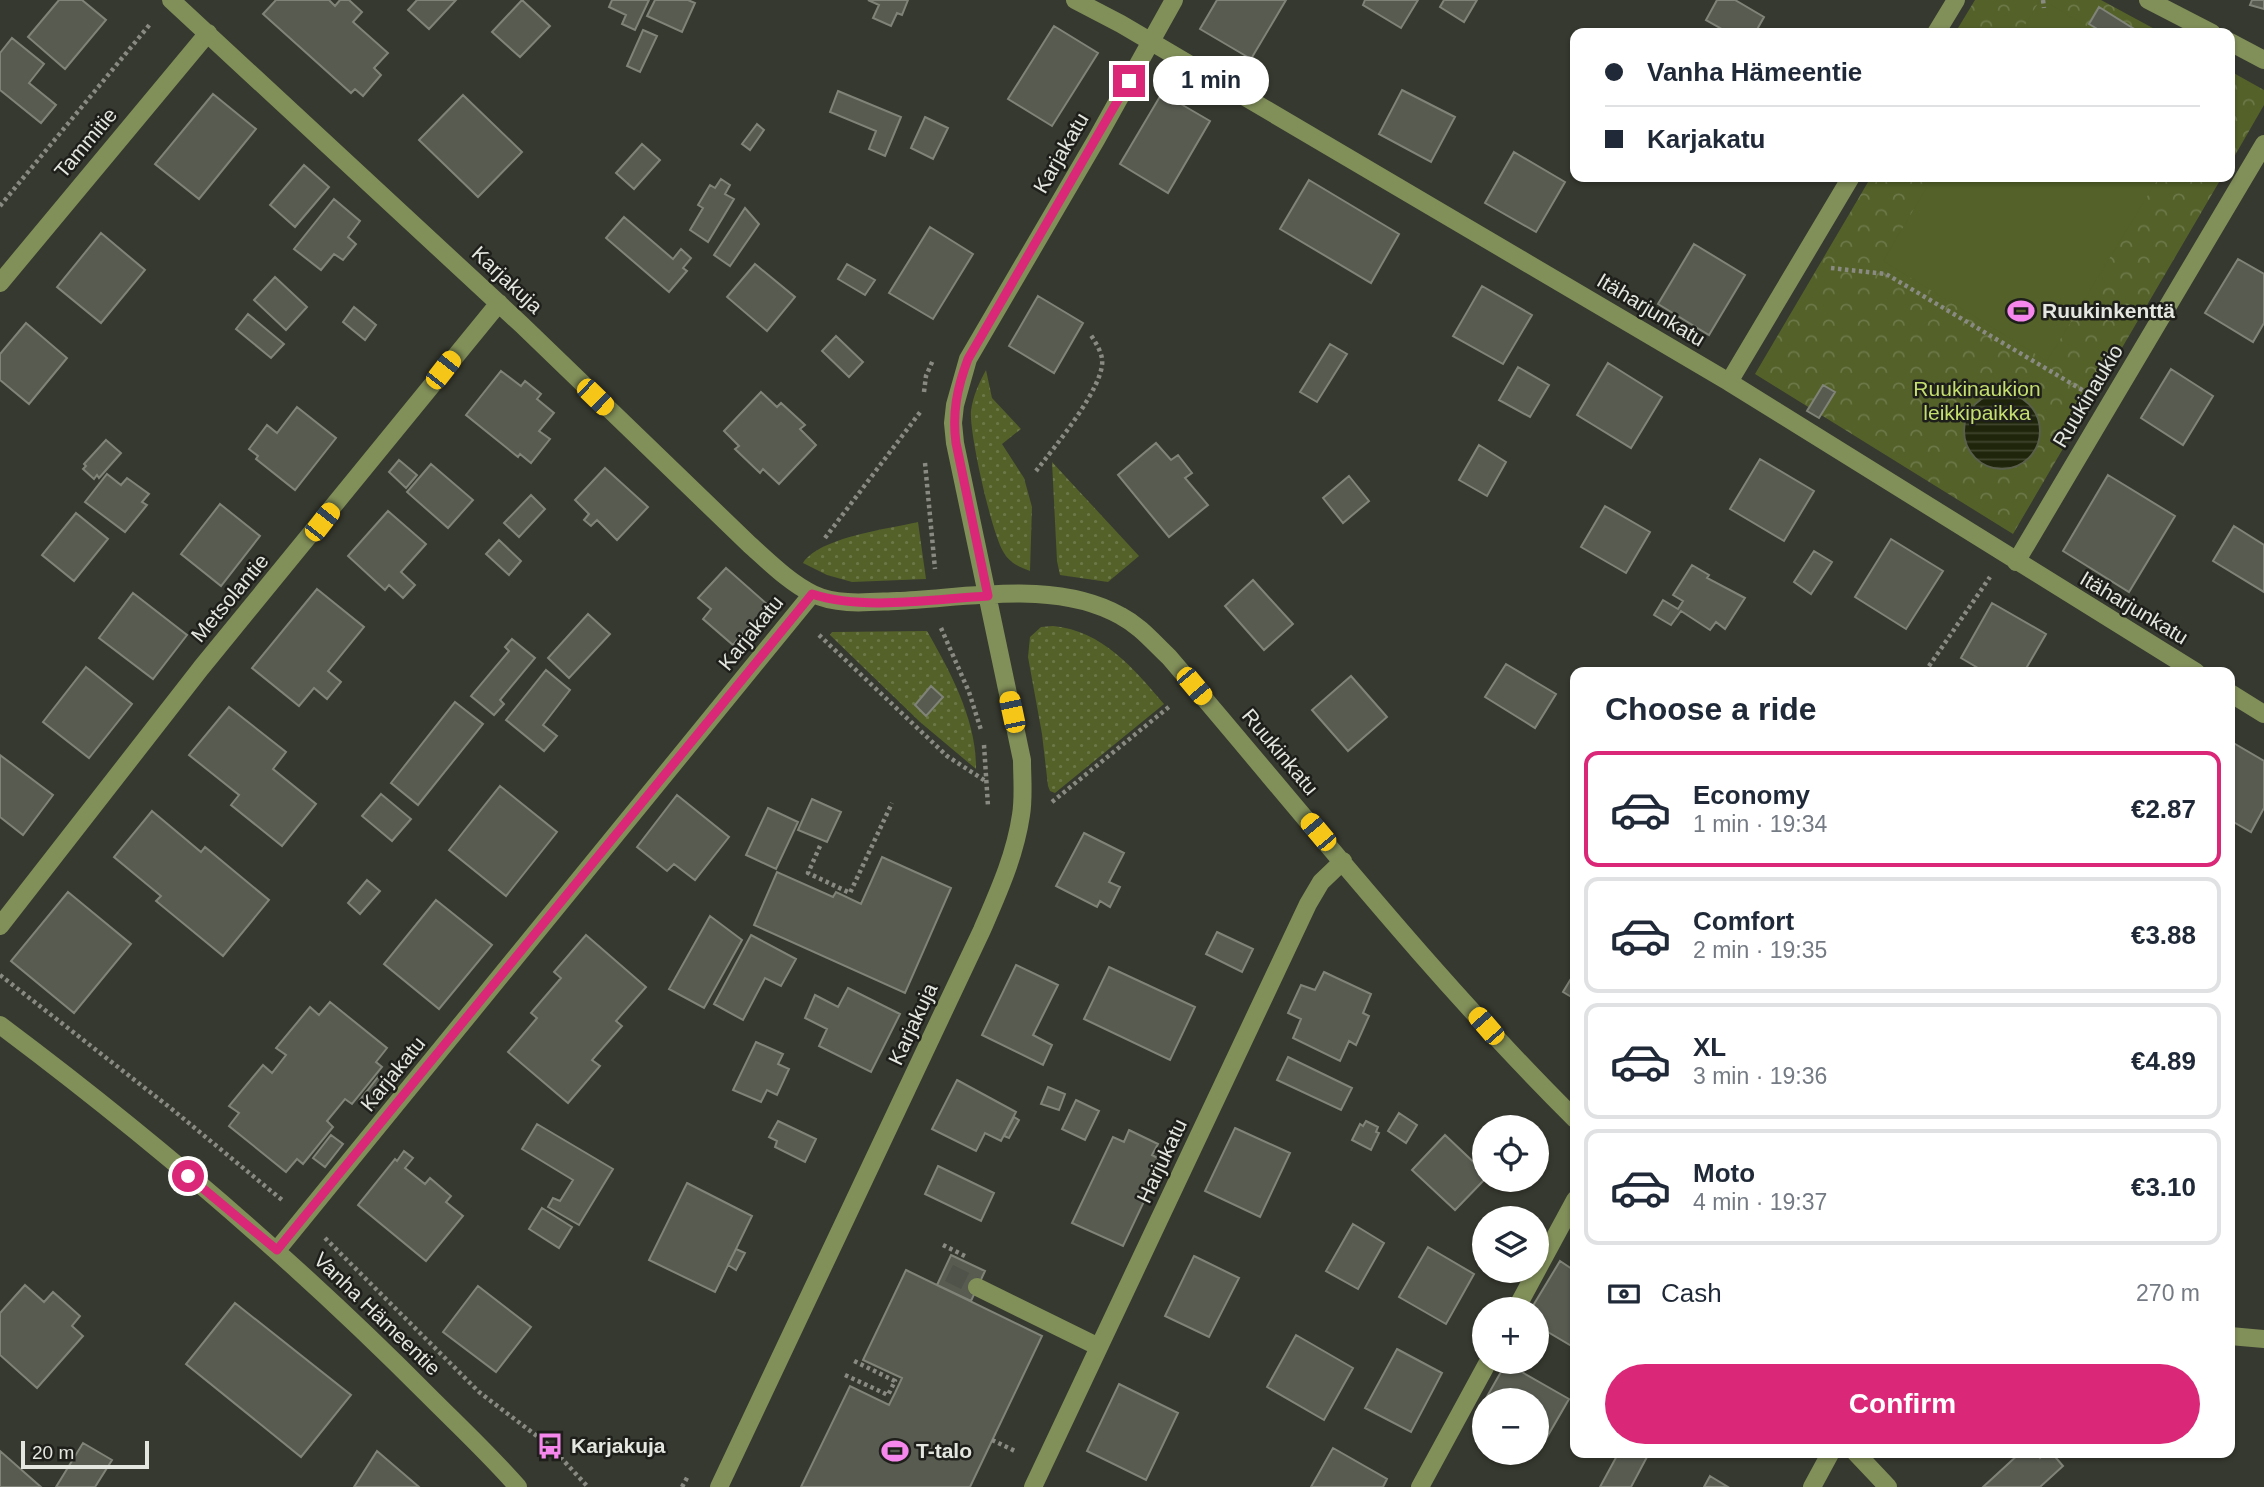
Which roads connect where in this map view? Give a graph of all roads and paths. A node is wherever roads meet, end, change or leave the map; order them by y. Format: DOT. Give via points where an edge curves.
graph roads {
  1 [pos="171,0"];
  2 [pos="1075,0"];
  3 [pos="1174,0"];
  4 [pos="1955,0"];
  5 [pos="2043,0"];
  6 [pos="2148,0"];
  7 [pos="2044,8"];
  8 [pos="152,21"];
  9 [pos="1939,28"];
  10 [pos="2202,28"];
  11 [pos="208,33"];
  12 [pos="1152,42"];
  13 [pos="2235,45"];
  14 [pos="2264,60"];
  15 [pos="2264,144"];
  16 [pos="1848,182"];
  17 [pos="0,206"];
  18 [pos="1795,271"];
  19 [pos="0,283"];
  20 [pos="499,303"];
  21 [pos="1090,334"];
  22 [pos="1729,382"];
  23 [pos="2109,406"];
  24 [pos="921,411"];
  25 [pos="1036,471"];
  26 [pos="825,538"];
  27 [pos="2010,559"];
  28 [pos="812,594"];
  29 [pos="988,596"];
  30 [pos="939,624"];
  31 [pos="819,635"];
  32 [pos="1930,667"];
  33 [pos="2188,667"];
  34 [pos="2235,696"];
  35 [pos="1170,706"];
  36 [pos="2264,714"];
  37 [pos="988,783"];
  38 [pos="892,803"];
  39 [pos="988,809"];
  40 [pos="1022,809"];
  41 [pos="820,846"];
  42 [pos="1343,862"];
  43 [pos="0,926"];
  44 [pos="0,975"];
  45 [pos="0,1025"];
  46 [pos="1570,1114"];
  47 [pos="1570,1209"];
  48 [pos="305,1219"];
  49 [pos="277,1250"];
  50 [pos="977,1287"];
  51 [pos="1522,1297"];
  52 [pos="2235,1336"];
  53 [pos="2264,1339"];
  54 [pos="1099,1348"];
  55 [pos="852,1360"];
  56 [pos="845,1374"];
  57 [pos="1481,1374"];
  58 [pos="992,1440"];
  59 [pos="999,1443"];
  60 [pos="1827,1458"];
  61 [pos="1860,1458"];
  62 [pos="694,1464"];
  63 [pos="518,1487"];
  64 [pos="588,1487"];
  65 [pos="682,1487"];
  66 [pos="719,1487"];
  67 [pos="1033,1487"];
  68 [pos="1420,1487"];
  69 [pos="1812,1487"];
  70 [pos="1888,1487"];
  1 -- 11 [label="street, Karjakuja"];
  2 -- 12 [label="street, Itäharjunkatu"];
  3 -- 12 [label="street, Karjakatu"];
  4 -- 9 [label="street"];
  5 -- 7 [label="path"];
  6 -- 10 [label="street"];
  8 -- 17 [label="path"];
  11 -- 19 [label="street, Tammitie"];
  11 -- 20 [label="street, Karjakuja"];
  12 -- 22 [label="street, Itäharjunkatu"];
  12 -- 29 [label="street, Karjakatu" via="960,379 953,423"];
  13 -- 14 [label="street"];
  15 -- 23 [label="street, Ruukinaukio"];
  16 -- 18 [label="street"];
  18 -- 22 [label="street"];
  18 -- 23 [label="path" via="1840,268 1886,274"];
  20 -- 28 [label="street, Karjakuja" via="750,545"];
  20 -- 43 [label="street, Metsolantie" via="201,668"];
  21 -- 25 [label="path" via="1102,359 1101,372"];
  22 -- 27 [label="street, Itäharjunkatu"];
  23 -- 27 [label="street, Ruukinaukio"];
  24 -- 26 [label="path"];
  27 -- 32 [label="path"];
  27 -- 33 [label="street, Itäharjunkatu"];
  28 -- 29 [label="street, Karjakatu" via="835,602"];
  28 -- 48 [label="street, Karjakatu"];
  29 -- 40 [label="street, Karjakuja" via="1022,760"];
  29 -- 42 [label="street, Ruukinkatu" via="1043,593 1077,597 1141,629"];
  30 -- 37 [label="path" via="984,739"];
  31 -- 37 [label="path" via="947,756"];
  34 -- 36 [label="street"];
  35 -- 40 [label="path" via="1048,806"];
  37 -- 39 [label="path"];
  38 -- 41 [label="path" via="850,893 808,873"];
  40 -- 66 [label="street, Karjakuja" via="1002,887"];
  42 -- 46 [label="street, Ruukinkatu" via="1516,1061"];
  42 -- 54 [label="street, Harjukatu" via="1321,882 1308,904"];
  44 -- 48 [label="path"];
  45 -- 49 [label="street, Vanha Hämeentie"];
  47 -- 51 [label="street"];
  48 -- 49 [label="street, Karjakatu"];
  48 -- 64 [label="path" via="478,1392 550,1446"];
  49 -- 63 [label="street, Vanha Hämeentie"];
  50 -- 54 [label="street"];
  52 -- 53 [label="street"];
  54 -- 67 [label="street, Harjukatu"];
  55 -- 56 [label="path" via="895,1381 893,1392 888,1395"];
  57 -- 68 [label="street"];
  58 -- 59 [label="path"];
  60 -- 69 [label="street"];
  61 -- 70 [label="street"];
  62 -- 65 [label="path"];
}
